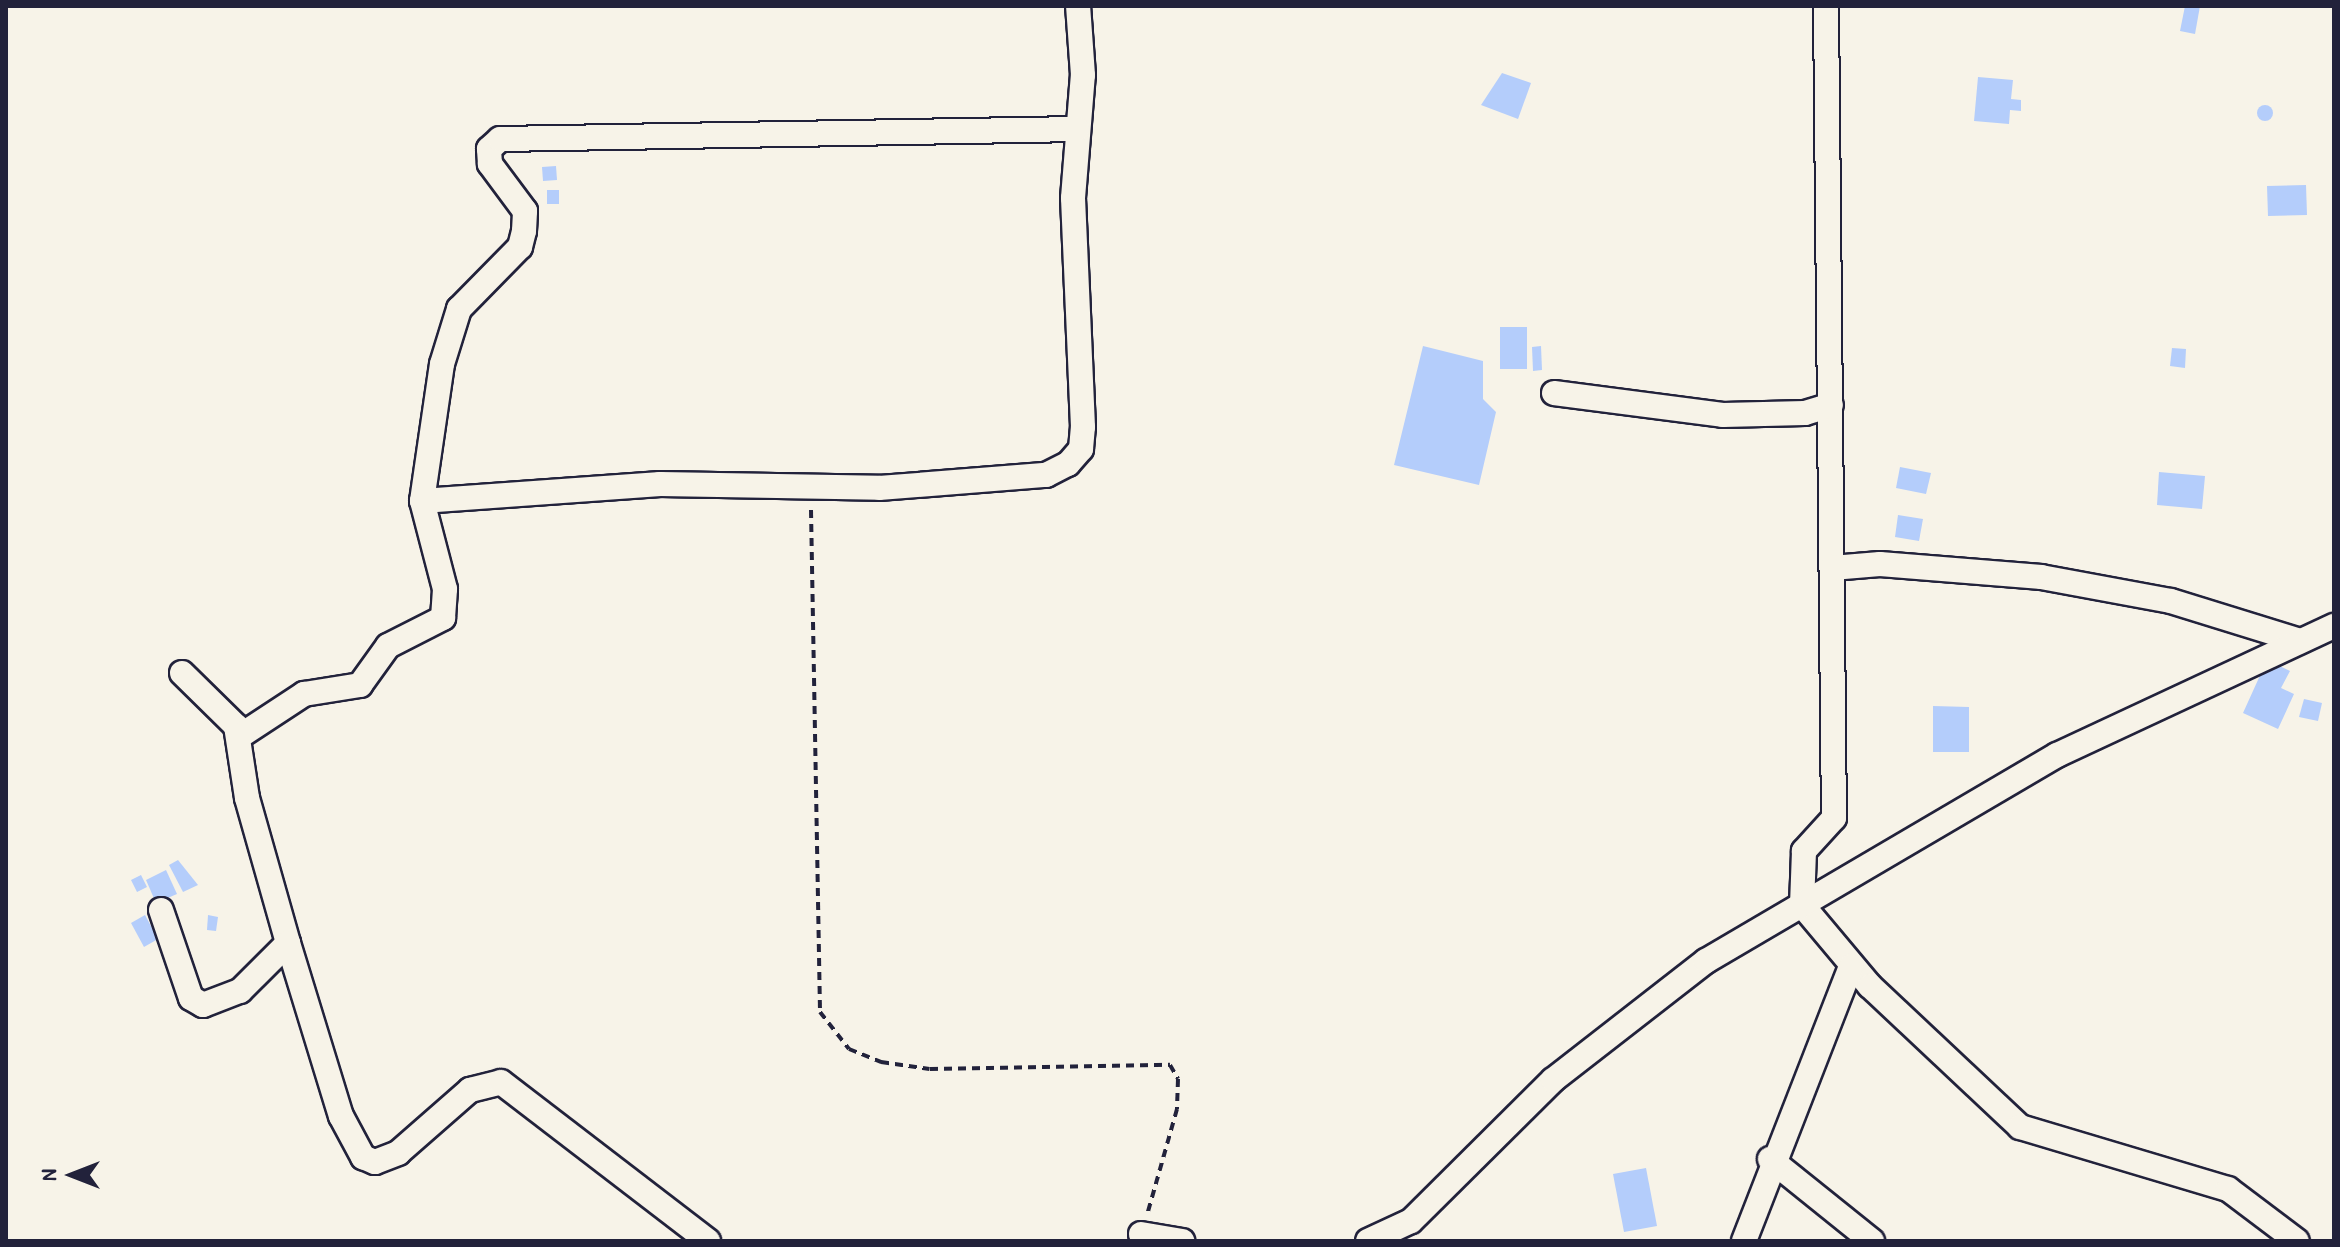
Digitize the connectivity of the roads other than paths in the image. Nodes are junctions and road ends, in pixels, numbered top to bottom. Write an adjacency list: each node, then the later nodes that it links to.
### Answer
1 (1078, 6): 3 (street)
2 (1826, 6): 5 (street)
3 (1077, 129): 6 (street); 6 (street)
4 (1554, 393): 5 (street)
5 (1831, 405): 7 (street)
6 (422, 501): 11 (street)
7 (1832, 568): 9 (street); 12 (street)
8 (2334, 626): 9 (street)
9 (2300, 641): 12 (street)
10 (182, 673): 11 (street)
11 (240, 736): 14 (street)
12 (1802, 905): 15 (street); 20 (street)
13 (161, 910): 14 (street)
14 (288, 943): 18 (street)
15 (1851, 966): 16 (street); 23 (street)
16 (1770, 1159): 21 (street); 22 (street)
17 (1141, 1234): 19 (street)
18 (708, 1241)
19 (1182, 1241)
20 (1368, 1241)
21 (1744, 1241)
22 (1872, 1241)
23 (2297, 1241)

